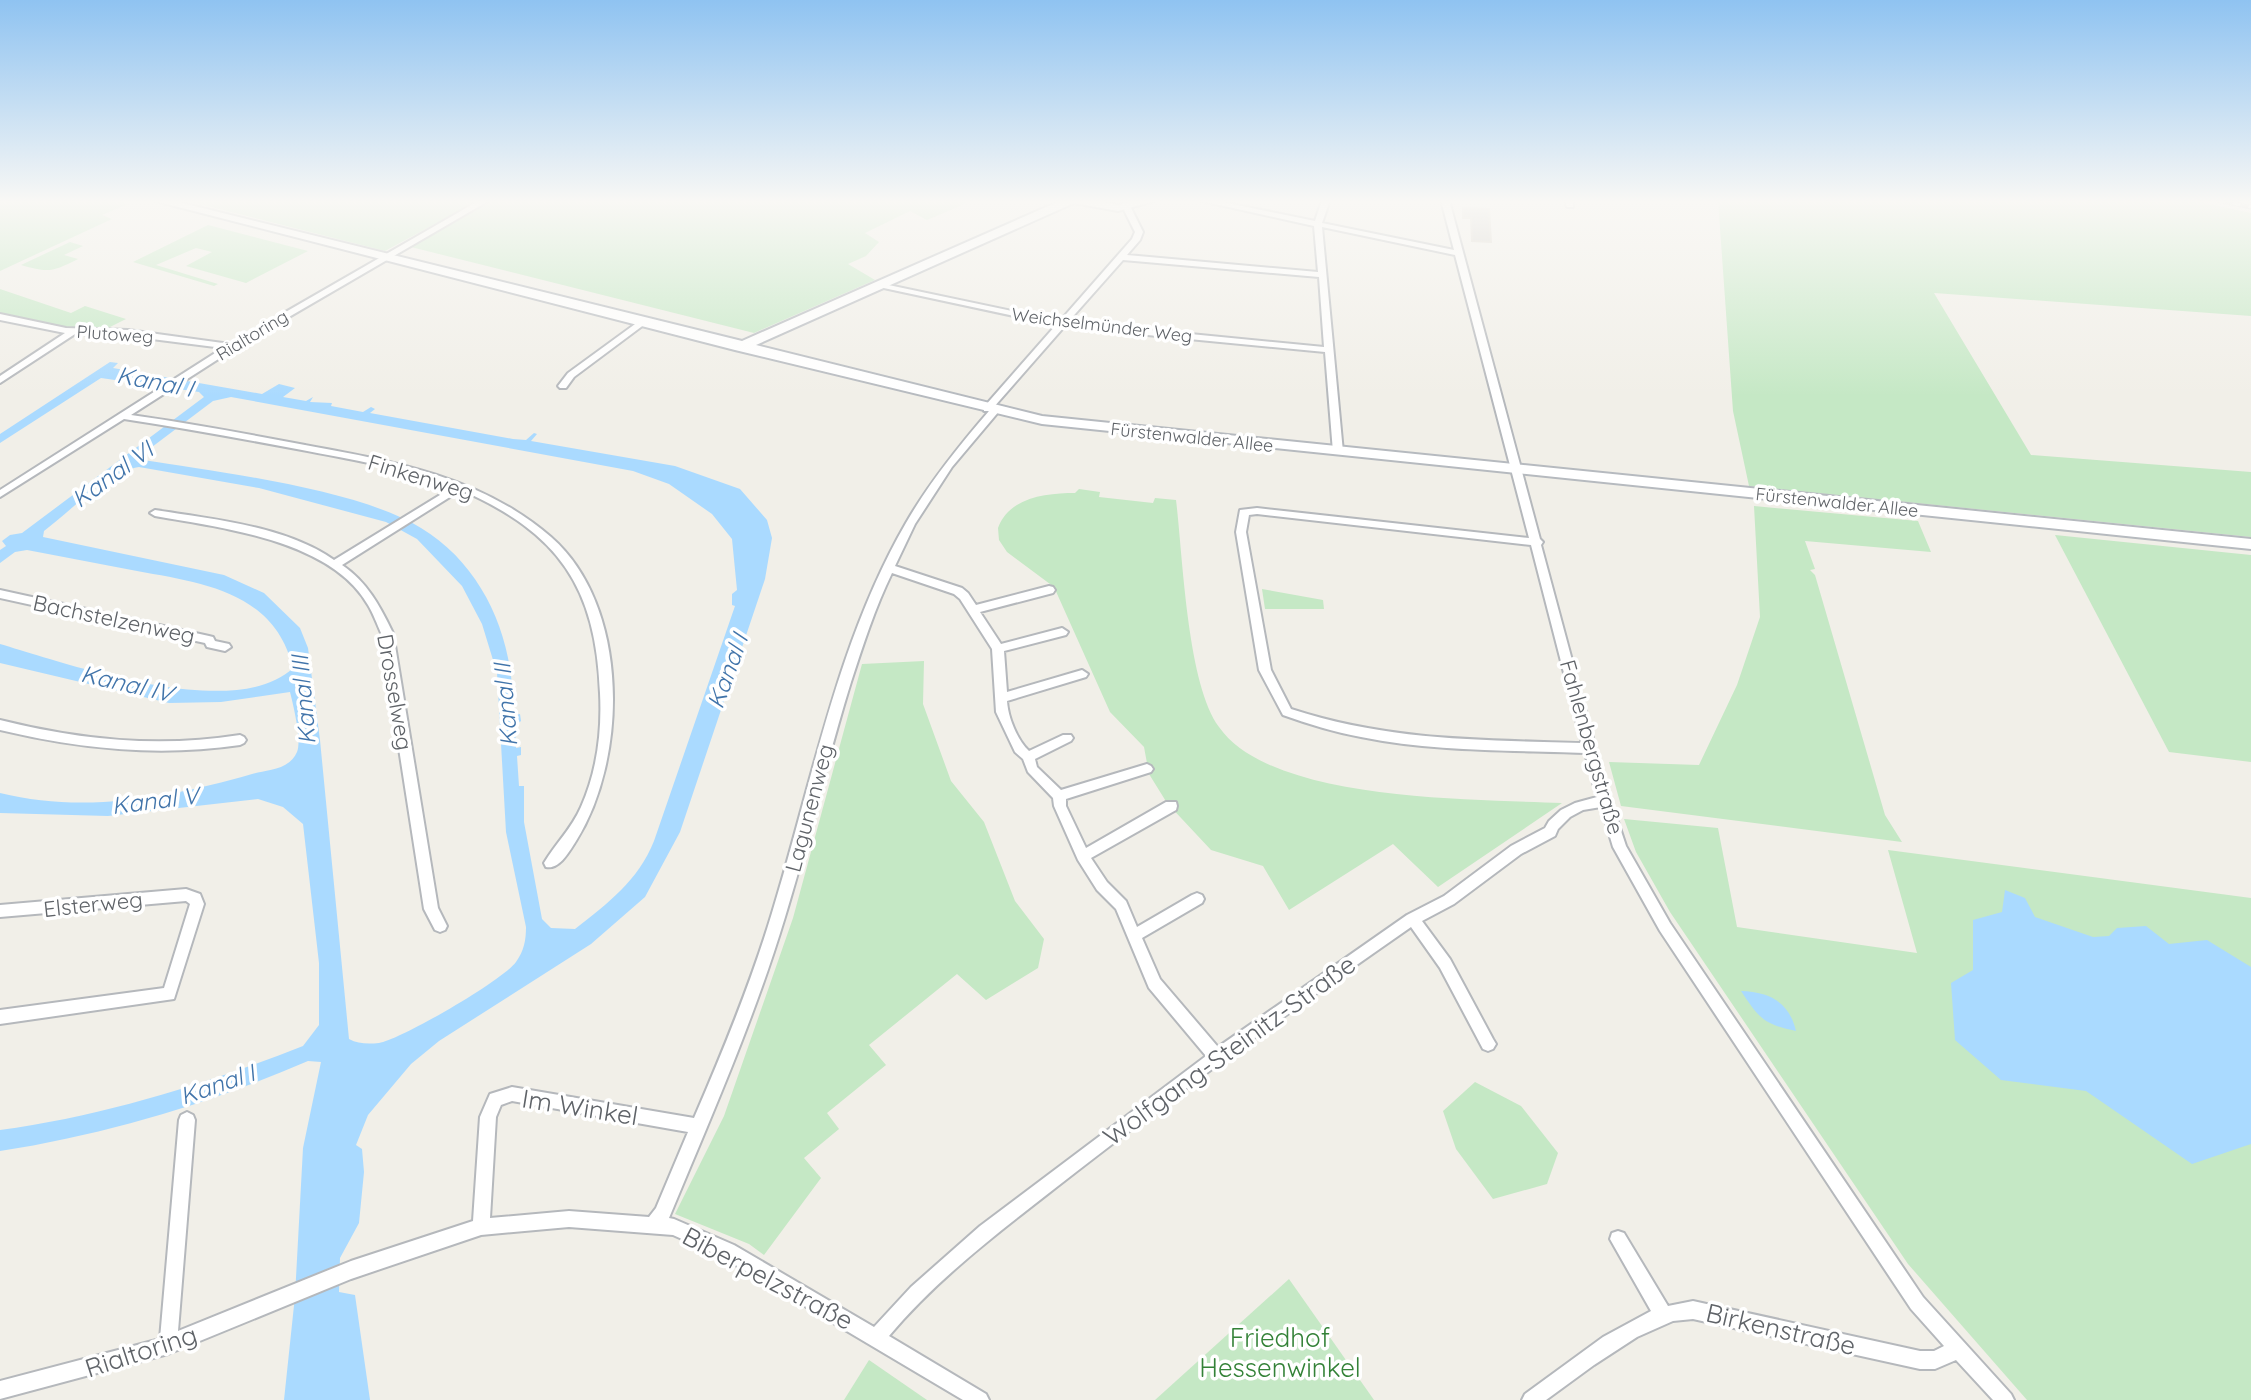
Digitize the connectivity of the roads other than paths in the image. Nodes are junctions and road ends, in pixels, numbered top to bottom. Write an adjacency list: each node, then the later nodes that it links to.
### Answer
1 (370, 265): 14 (street, Rialtoring)
2 (417, 265): 11 (main road, Fürstenwalder Allee)
3 (924, 265): 9 (main road)
4 (1114, 265): 12 (street, Lagunenweg)
5 (1213, 265): 8 (street)
6 (1320, 265): 8 (street)
7 (1462, 265): 22 (street, Fahlenbergstraße)
8 (1320, 275): 16 (street)
9 (879, 285): 12 (street, Weichselmünder Weg); 15 (main road)
10 (0, 317): 13 (street, Plutoweg)
11 (642, 322): 15 (main road, Fürstenwalder Allee); 18 (street)
12 (1062, 324): 16 (street, Weichselmünder Weg); 19 (street, Lagunenweg)
13 (74, 331): 14 (street, Plutoweg); 17 (street)
14 (231, 347): 20 (street, Rialtoring)
15 (740, 347): 19 (main road, Fürstenwalder Allee)
16 (1328, 350): 21 (street)
17 (0, 380)
18 (563, 386)
19 (991, 409): 21 (main road, Fürstenwalder Allee); 29 (street, Lagunenweg)
20 (122, 416): 23 (street, Finkenweg); 24 (street, Rialtoring)
21 (1338, 452): 22 (main road, Fürstenwalder Allee)
22 (1519, 470): 26 (street, Fahlenbergstraße); 27 (main road, Fürstenwalder Allee)
23 (461, 486): 28 (street); 48 (street, Finkenweg)
24 (0, 494)
25 (155, 513): 28 (street, Drosselweg)
26 (1538, 542): 41 (street, Fahlenbergstraße); 41 (street)
27 (2251, 544)
28 (337, 563): 52 (street, Drosselweg)
29 (888, 568): 32 (street); 58 (street, Lagunenweg)
30 (1049, 590): 32 (street)
31 (0, 594): 34 (street, Bachstelzenweg)
32 (972, 610): 35 (street)
33 (1062, 632): 35 (street)
34 (225, 647)
35 (998, 649): 37 (street)
36 (1082, 674): 37 (street)
37 (1001, 698): 42 (street)
38 (0, 725): 40 (street)
39 (1067, 738): 42 (street)
40 (240, 740)
41 (1590, 748): 45 (street, Fahlenbergstraße)
42 (1028, 757): 44 (street)
43 (1147, 769): 44 (street)
44 (1059, 796): 47 (street)
45 (1605, 802): 51 (street, Wolfgang-Steinitz-Straße); 66 (street, Fahlenbergstraße)
46 (1171, 806): 47 (street)
47 (1083, 856): 53 (street)
48 (551, 863)
49 (1197, 899): 53 (street)
50 (0, 911): 54 (street, Elsterweg)
51 (1412, 919): 55 (street); 56 (street, Wolfgang-Steinitz-Straße)
52 (440, 926)
53 (1135, 935): 56 (street)
54 (0, 1017)
55 (1488, 1044)
56 (1215, 1055): 64 (street, Wolfgang-Steinitz-Straße)
57 (187, 1120): 65 (street)
58 (697, 1126): 59 (street, Lagunenweg); 60 (street, Im Winkel)
59 (654, 1224): 60 (street, Biberpelzstraße); 64 (street, Biberpelzstraße)
60 (481, 1227): 62 (street, Biberpelzstraße)
61 (1618, 1239): 63 (street)
62 (351, 1270): 65 (street, Rialtoring)
63 (1662, 1313): 66 (street, Birkenstraße); 69 (street)
64 (876, 1338): 68 (street, Biberpelzstraße)
65 (168, 1345): 67 (street, Rialtoring)
66 (1957, 1350): 70 (street, Fahlenbergstraße)
67 (0, 1390)
68 (980, 1400)
69 (1531, 1400)
70 (2005, 1400)

